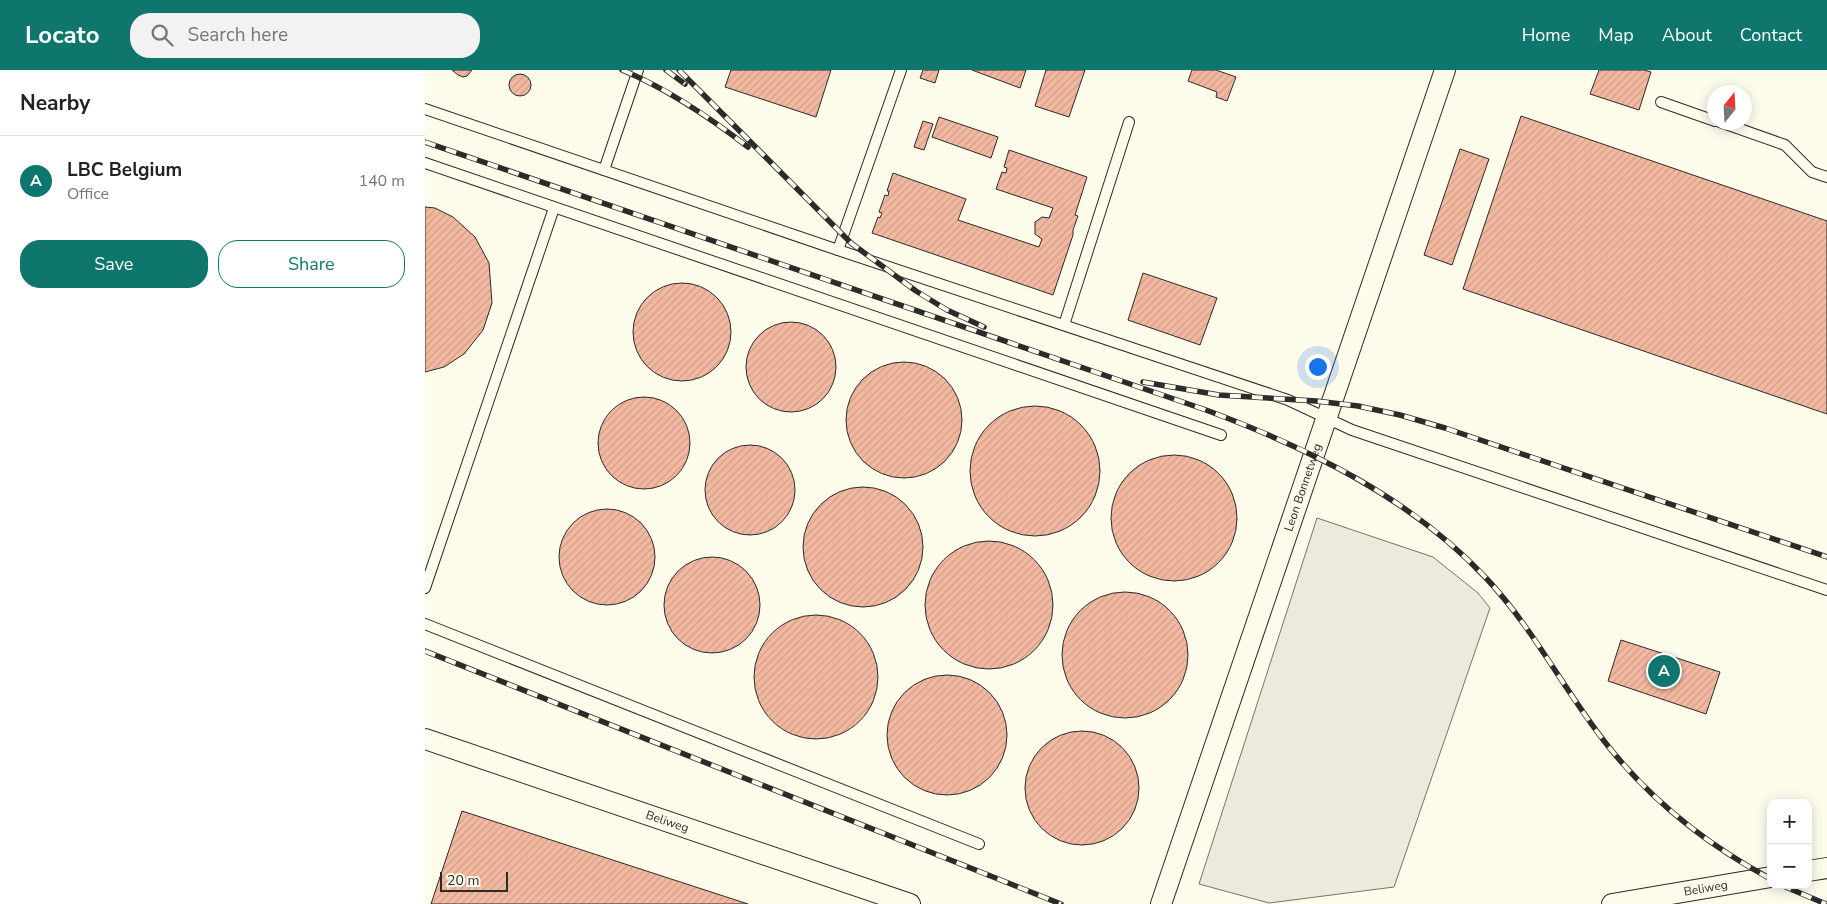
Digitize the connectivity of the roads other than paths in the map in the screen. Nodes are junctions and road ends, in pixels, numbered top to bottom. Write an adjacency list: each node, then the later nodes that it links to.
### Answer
1 (638, 70): 10 (lane)
2 (901, 70): 13 (lane)
3 (1445, 70): 15 (street, Leon Bonnetweg)
4 (1661, 102): 6 (lane)
5 (425, 109): 10 (lane)
6 (1707, 118)
7 (1129, 122): 14 (lane)
8 (1742, 130): 11 (lane)
9 (425, 163): 12 (lane)
10 (604, 170): 13 (lane)
11 (1827, 177)
12 (554, 208): 16 (lane); 17 (lane)
13 (838, 250): 14 (lane)
14 (1064, 325): 15 (lane)
15 (1328, 418): 18 (lane); 26 (street, Leon Bonnetweg)
16 (1221, 435)
17 (425, 588)
18 (1827, 590)
19 (425, 624): 21 (lane)
20 (425, 739): 25 (street, Beliweg)
21 (979, 844)
22 (1827, 868): 23 (street)
23 (1812, 870)
24 (1767, 878): 27 (street, Beliweg)
25 (911, 904)
26 (1161, 904)
27 (1612, 904)

